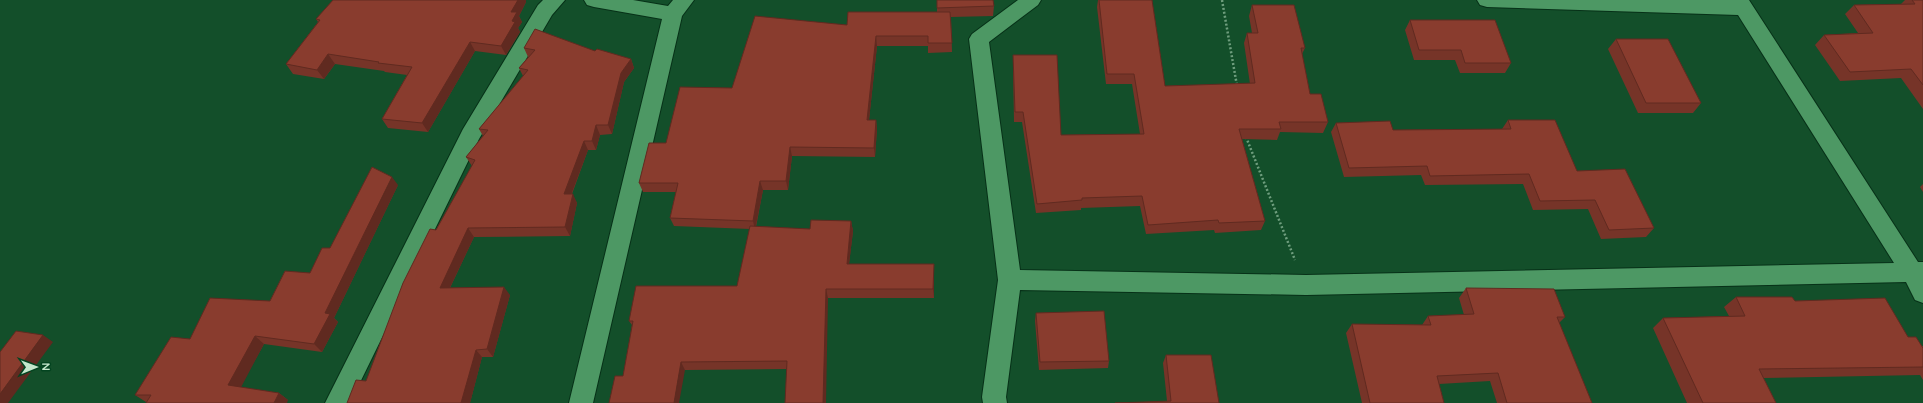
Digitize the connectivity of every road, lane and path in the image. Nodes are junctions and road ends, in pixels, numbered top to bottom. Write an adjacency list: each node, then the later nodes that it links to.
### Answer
1 (555, 0): 14 (street)
2 (594, 0): 7 (street)
3 (1031, 0): 11 (street)
4 (1222, 0): 8 (path)
5 (1487, 0): 6 (street)
6 (1741, 4): 10 (street)
7 (678, 7): 15 (street)
8 (1237, 86)
9 (1245, 134): 12 (path)
10 (1917, 272): 12 (street); 13 (street)
11 (1010, 280): 12 (street); 16 (street)
12 (1306, 285)
13 (1923, 293)
14 (337, 403)
15 (581, 403)
16 (995, 403)

